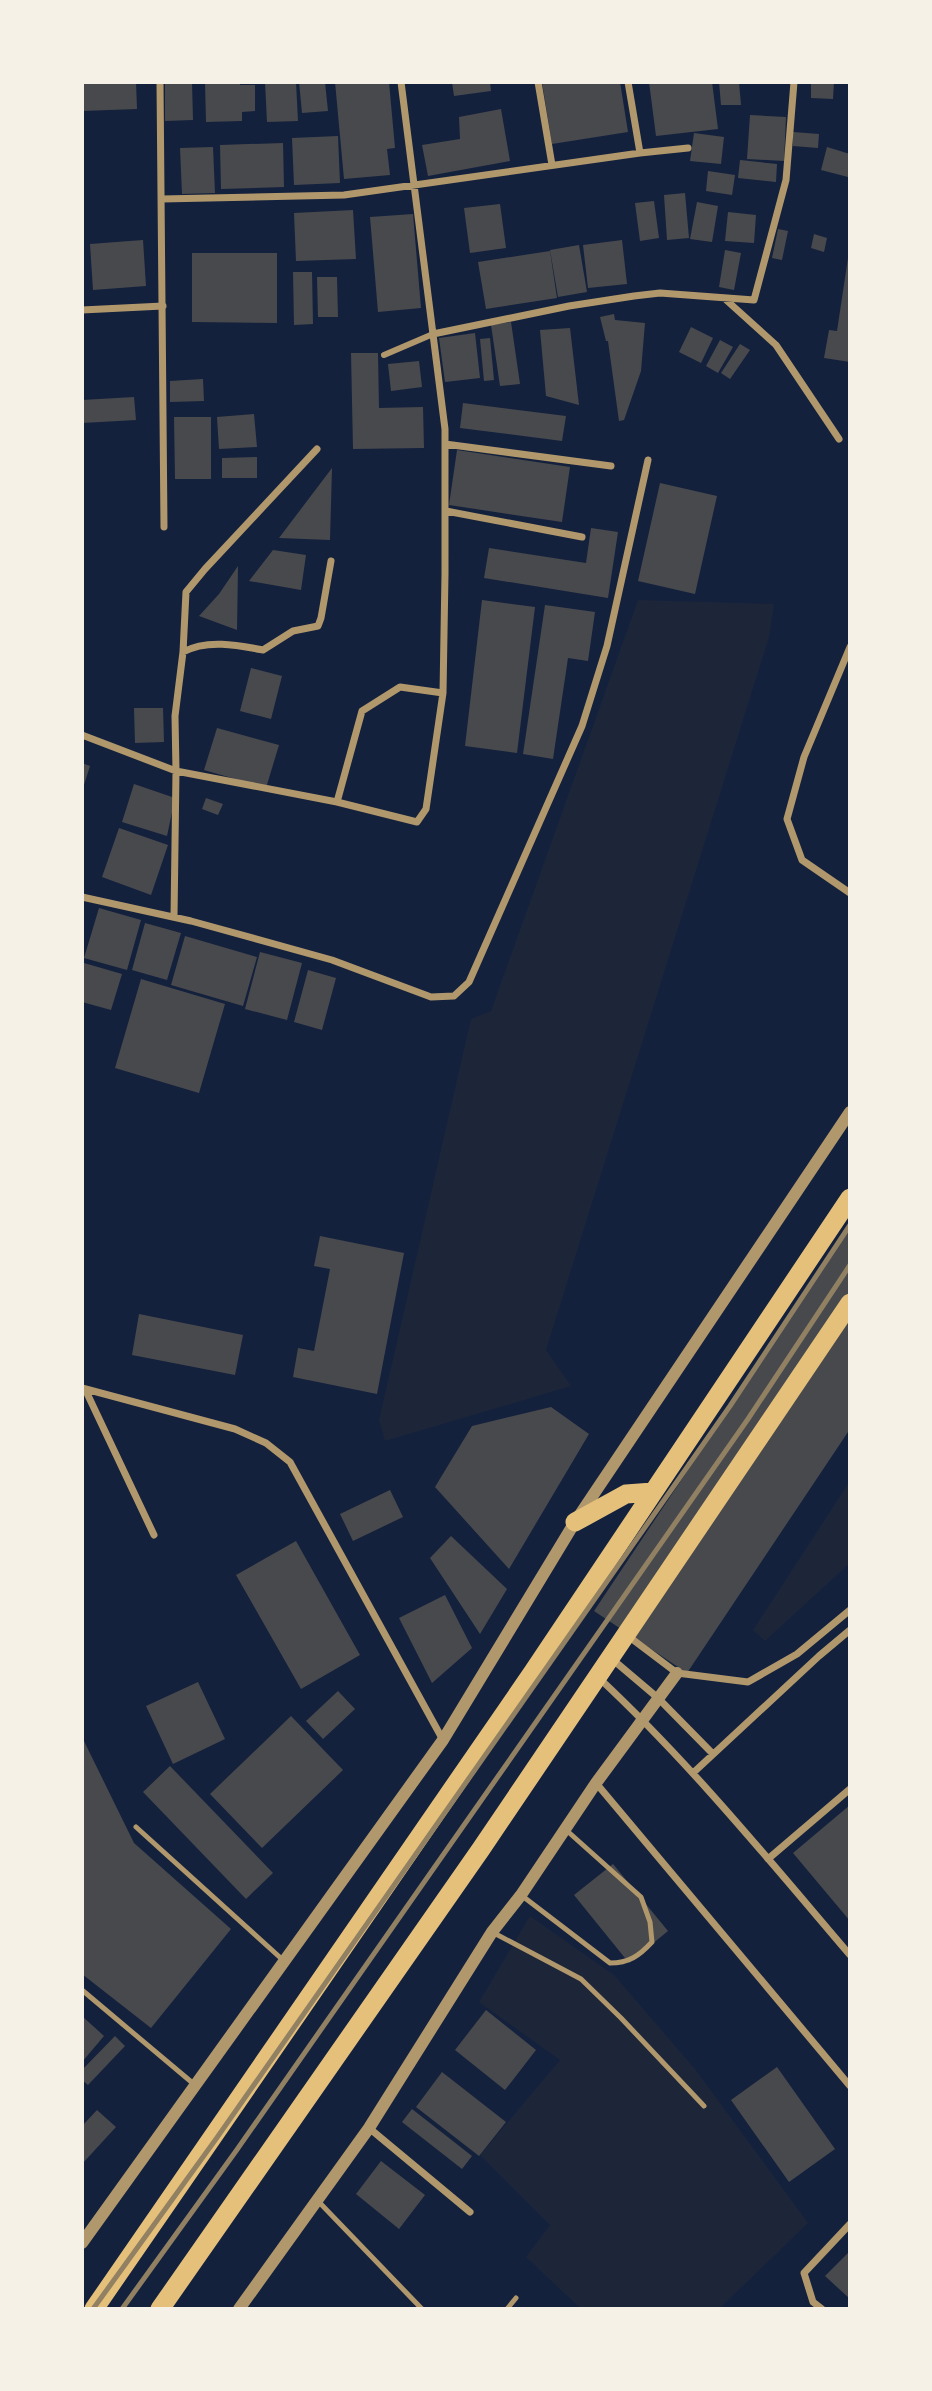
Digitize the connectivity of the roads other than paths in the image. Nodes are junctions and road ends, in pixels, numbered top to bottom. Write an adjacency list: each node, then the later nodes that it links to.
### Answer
1 (160, 82): 10 (street)
2 (401, 82): 9 (street)
3 (538, 82): 8 (street)
4 (628, 82): 7 (street)
5 (794, 82): 11 (street)
6 (688, 148): 7 (street)
7 (640, 153): 8 (street)
8 (552, 165): 9 (street)
9 (414, 185): 10 (street); 14 (street)
10 (162, 199): 12 (street)
11 (724, 298): 14 (street); 16 (street)
12 (163, 306): 13 (street); 22 (street)
13 (82, 310)
14 (433, 334): 15 (street); 17 (street)
15 (384, 355)
16 (839, 439)
17 (445, 444): 20 (street); 21 (street)
18 (317, 449): 26 (street)
19 (648, 460): 33 (street)
20 (611, 466)
21 (446, 511): 23 (street); 27 (street)
22 (164, 527)
23 (582, 537)
24 (331, 561): 26 (street)
25 (850, 647): 31 (street)
26 (183, 652): 29 (street)
27 (443, 693): 30 (street); 30 (street)
28 (82, 735): 29 (street)
29 (176, 771): 30 (street); 33 (street)
30 (337, 803)
31 (850, 893)
32 (82, 897): 33 (street)
33 (173, 917)
34 (850, 1112): 39 (street)
35 (850, 1198): 38 (highway)
36 (850, 1303): 43 (highway)
37 (84, 1388): 40 (street); 49 (street)
38 (653, 1492): 39 (highway); 71 (highway)
39 (575, 1522): 49 (street)
40 (153, 1535)
41 (850, 1610): 45 (street)
42 (850, 1630): 50 (street)
43 (627, 1636): 44 (highway); 45 (street)
44 (611, 1658): 46 (highway); 47 (street)
45 (677, 1674): 47 (street)
46 (598, 1677): 48 (street); 72 (highway)
47 (657, 1698): 48 (street); 50 (street)
48 (643, 1719): 51 (street); 52 (street)
49 (443, 1740): 60 (street)
50 (713, 1754): 51 (street)
51 (693, 1773): 56 (street)
52 (596, 1783): 55 (street); 63 (street)
53 (850, 1789): 56 (street)
54 (136, 1827): 60 (lane)
55 (565, 1829): 57 (street); 57 (lane)
56 (768, 1859): 59 (street)
57 (521, 1895): 58 (street)
58 (492, 1932): 64 (lane); 65 (street)
59 (850, 1955)
60 (284, 1961): 62 (street)
61 (82, 1990): 62 (lane)
62 (195, 2085): 69 (street)
63 (850, 2086)
64 (704, 2106)
65 (369, 2128): 66 (street); 67 (street)
66 (317, 2200): 73 (street); 74 (lane)
67 (470, 2212)
68 (850, 2224): 76 (street)
69 (82, 2243)
70 (516, 2298): 75 (lane)
71 (94, 2309)
72 (160, 2309)
73 (239, 2309)
74 (422, 2309)
75 (506, 2309)
76 (822, 2309)

